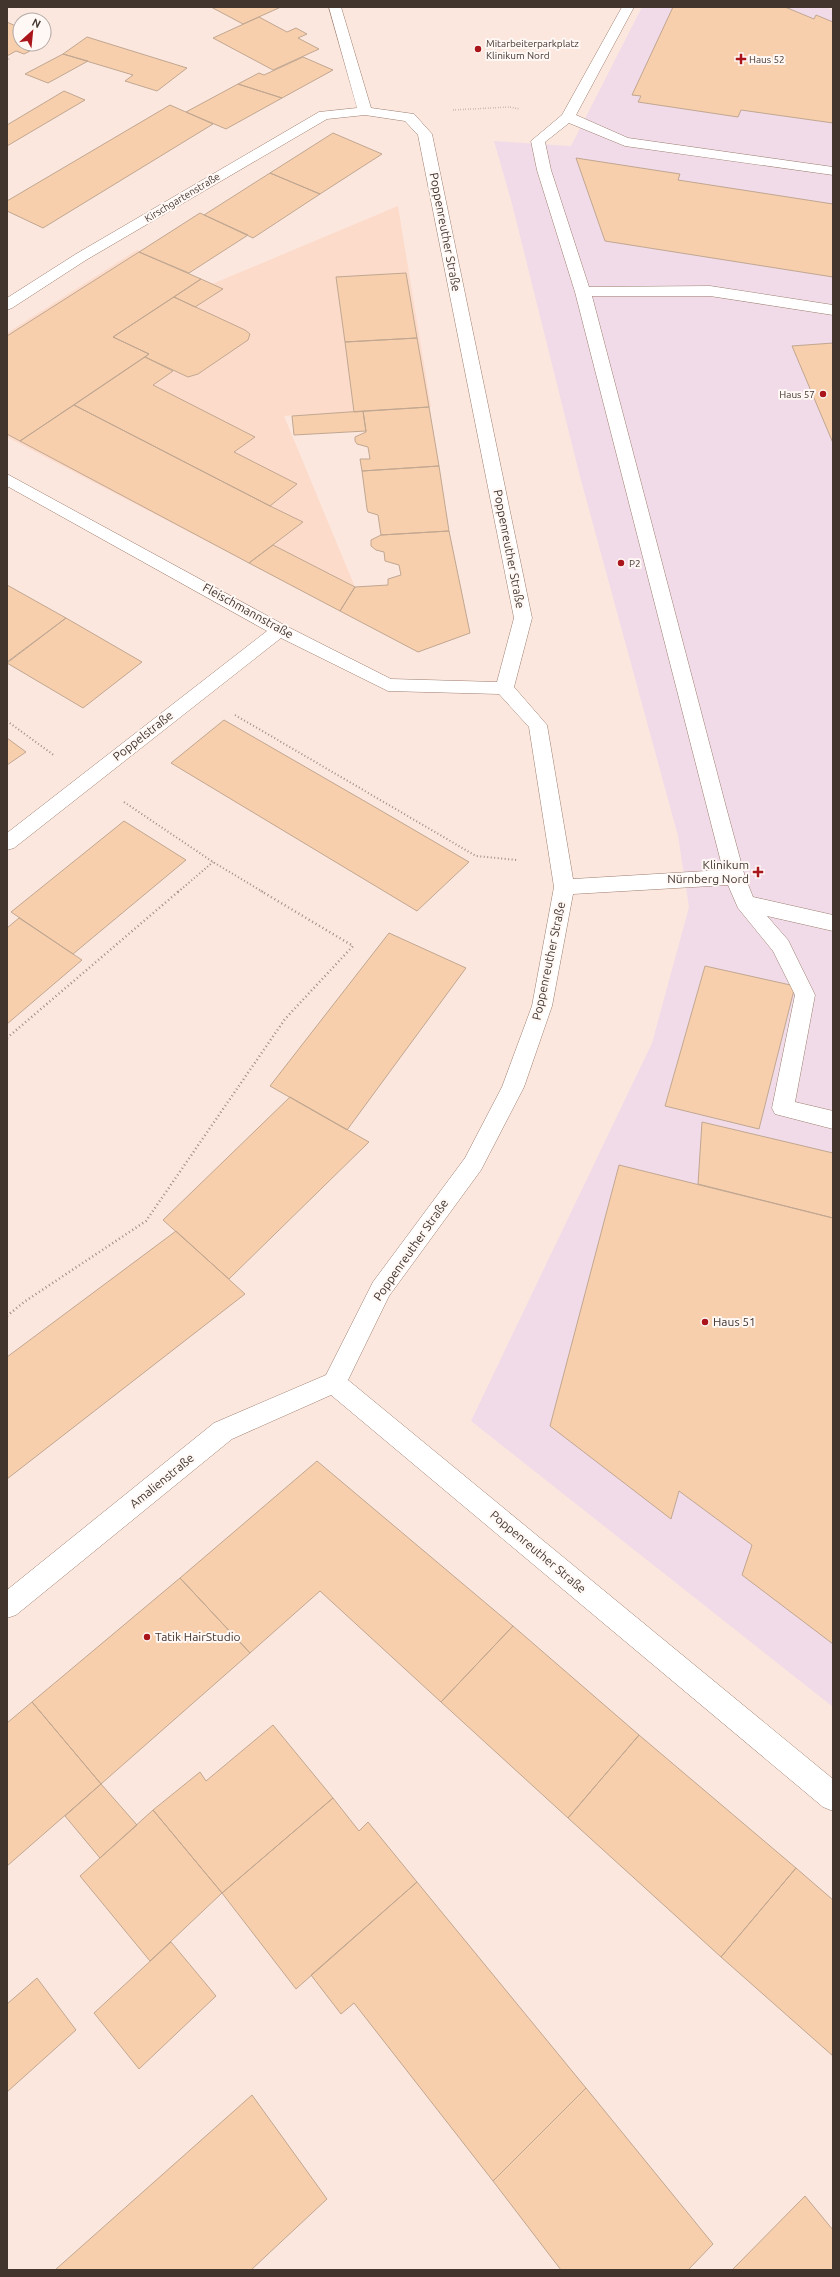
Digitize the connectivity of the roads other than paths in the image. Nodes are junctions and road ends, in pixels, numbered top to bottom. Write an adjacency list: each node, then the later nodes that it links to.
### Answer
1 (336, 7): 3 (street)
2 (628, 7): 4 (street)
3 (365, 111): 7 (street, Kirschgartenstraße); 11 (street, Poppenreuther Straße)
4 (568, 117): 5 (street); 6 (street)
5 (833, 171)
6 (583, 292): 8 (street); 13 (street)
7 (7, 305)
8 (833, 310)
9 (7, 478): 10 (street, Fleischmannstraße)
10 (280, 630): 11 (street, Fleischmannstraße); 12 (street, Poppelstraße)
11 (504, 688): 14 (street, Poppenreuther Straße)
12 (7, 843)
13 (735, 877): 14 (street); 15 (street)
14 (564, 887): 18 (street, Poppenreuther Straße)
15 (745, 903): 16 (street); 17 (street)
16 (833, 923)
17 (833, 1120)
18 (334, 1384): 19 (street, Amalienstraße); 20 (street, Poppenreuther Straße)
19 (7, 1606)
20 (833, 1797)

